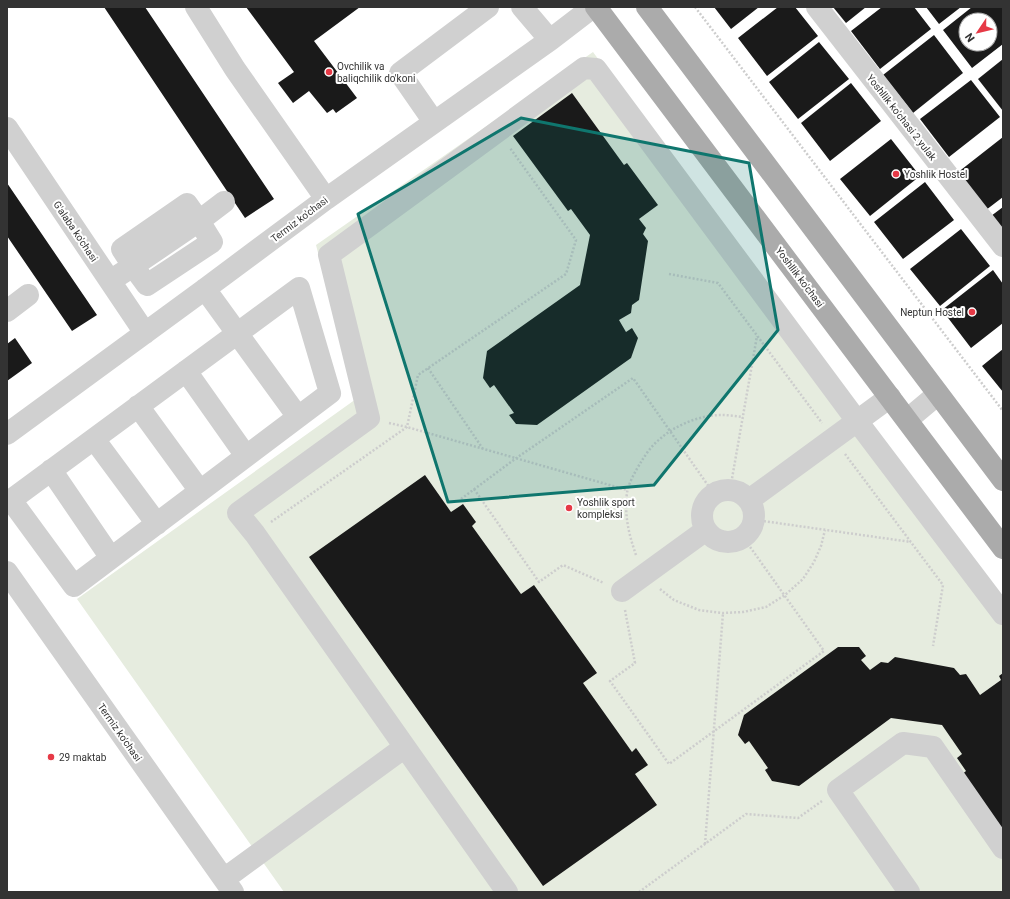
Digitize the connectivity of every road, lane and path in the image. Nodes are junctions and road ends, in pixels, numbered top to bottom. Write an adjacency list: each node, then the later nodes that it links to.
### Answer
1 (196, 7): 13 (street)
2 (488, 7): 10 (street)
3 (522, 7): 9 (street)
4 (593, 7): 9 (street, Termiz ko'chasi)
5 (596, 7): 28 (main road, Yoshllik ko'chasi)
6 (647, 7): 27 (main road)
7 (694, 7): 30 (path)
8 (817, 7): 16 (street, Yoshllik ko'chasi 2 yulak)
9 (550, 40): 10 (street, Termiz ko'chasi)
10 (434, 122): 13 (street, Termiz ko'chasi)
11 (7, 128): 18 (street, G'alaba ko'chasi)
12 (498, 131): 25 (path); 32 (street); 34 (street)
13 (326, 199): 19 (street, Termiz ko'chasi)
14 (224, 202): 15 (street)
15 (199, 221): 17 (street); 17 (street)
16 (1003, 246)
17 (133, 266): 18 (street)
18 (110, 281): 22 (street, G'alaba ko'chasi)
19 (205, 289): 22 (street, Termiz ko'chasi); 23 (street)
20 (28, 295): 21 (street)
21 (7, 311)
22 (145, 333): 36 (street, Termiz ko'chasi)
23 (237, 334): 26 (street); 31 (street); 31 (street)
24 (757, 336): 47 (path)
25 (428, 368): 35 (path); 38 (path)
26 (186, 371): 29 (street); 39 (street)
27 (938, 394): 33 (street); 42 (main road)
28 (890, 397): 33 (main road, Yoshllik ko'chasi); 34 (street)
29 (138, 406): 37 (street); 45 (street)
30 (1003, 411)
31 (298, 417): 39 (street)
32 (369, 418): 35 (path); 50 (street)
33 (907, 420): 52 (main road, Yoshllik ko'chasi)
34 (857, 421): 47 (street); 57 (street)
35 (407, 427): 38 (path); 50 (path)
36 (7, 434)
37 (94, 439): 41 (street); 48 (street)
38 (484, 450): 40 (path)
39 (246, 456): 45 (street)
40 (515, 459): 43 (path); 44 (path); 47 (path)
41 (51, 470): 53 (street); 53 (street)
42 (1003, 480)
43 (474, 489): 46 (path); 55 (path)
44 (627, 490)
45 (200, 491): 48 (street)
46 (461, 499)
47 (738, 508): 49 (street); 49 (street); 51 (path); 58 (path)
48 (157, 524): 53 (street)
49 (706, 530): 55 (street)
50 (255, 534): 59 (street)
51 (911, 542)
52 (1003, 548)
53 (111, 558)
54 (7, 572): 63 (street, Termiz ko'chasi)
55 (622, 591): 58 (path)
56 (723, 613): 58 (path)
57 (1003, 614)
58 (713, 732): 61 (path)
59 (405, 748): 63 (street); 64 (street)
60 (838, 790): 61 (path); 62 (street); 66 (street)
61 (705, 844): 65 (path)
62 (1003, 848)
63 (229, 886)
64 (506, 892)
65 (639, 892)
66 (909, 892)

